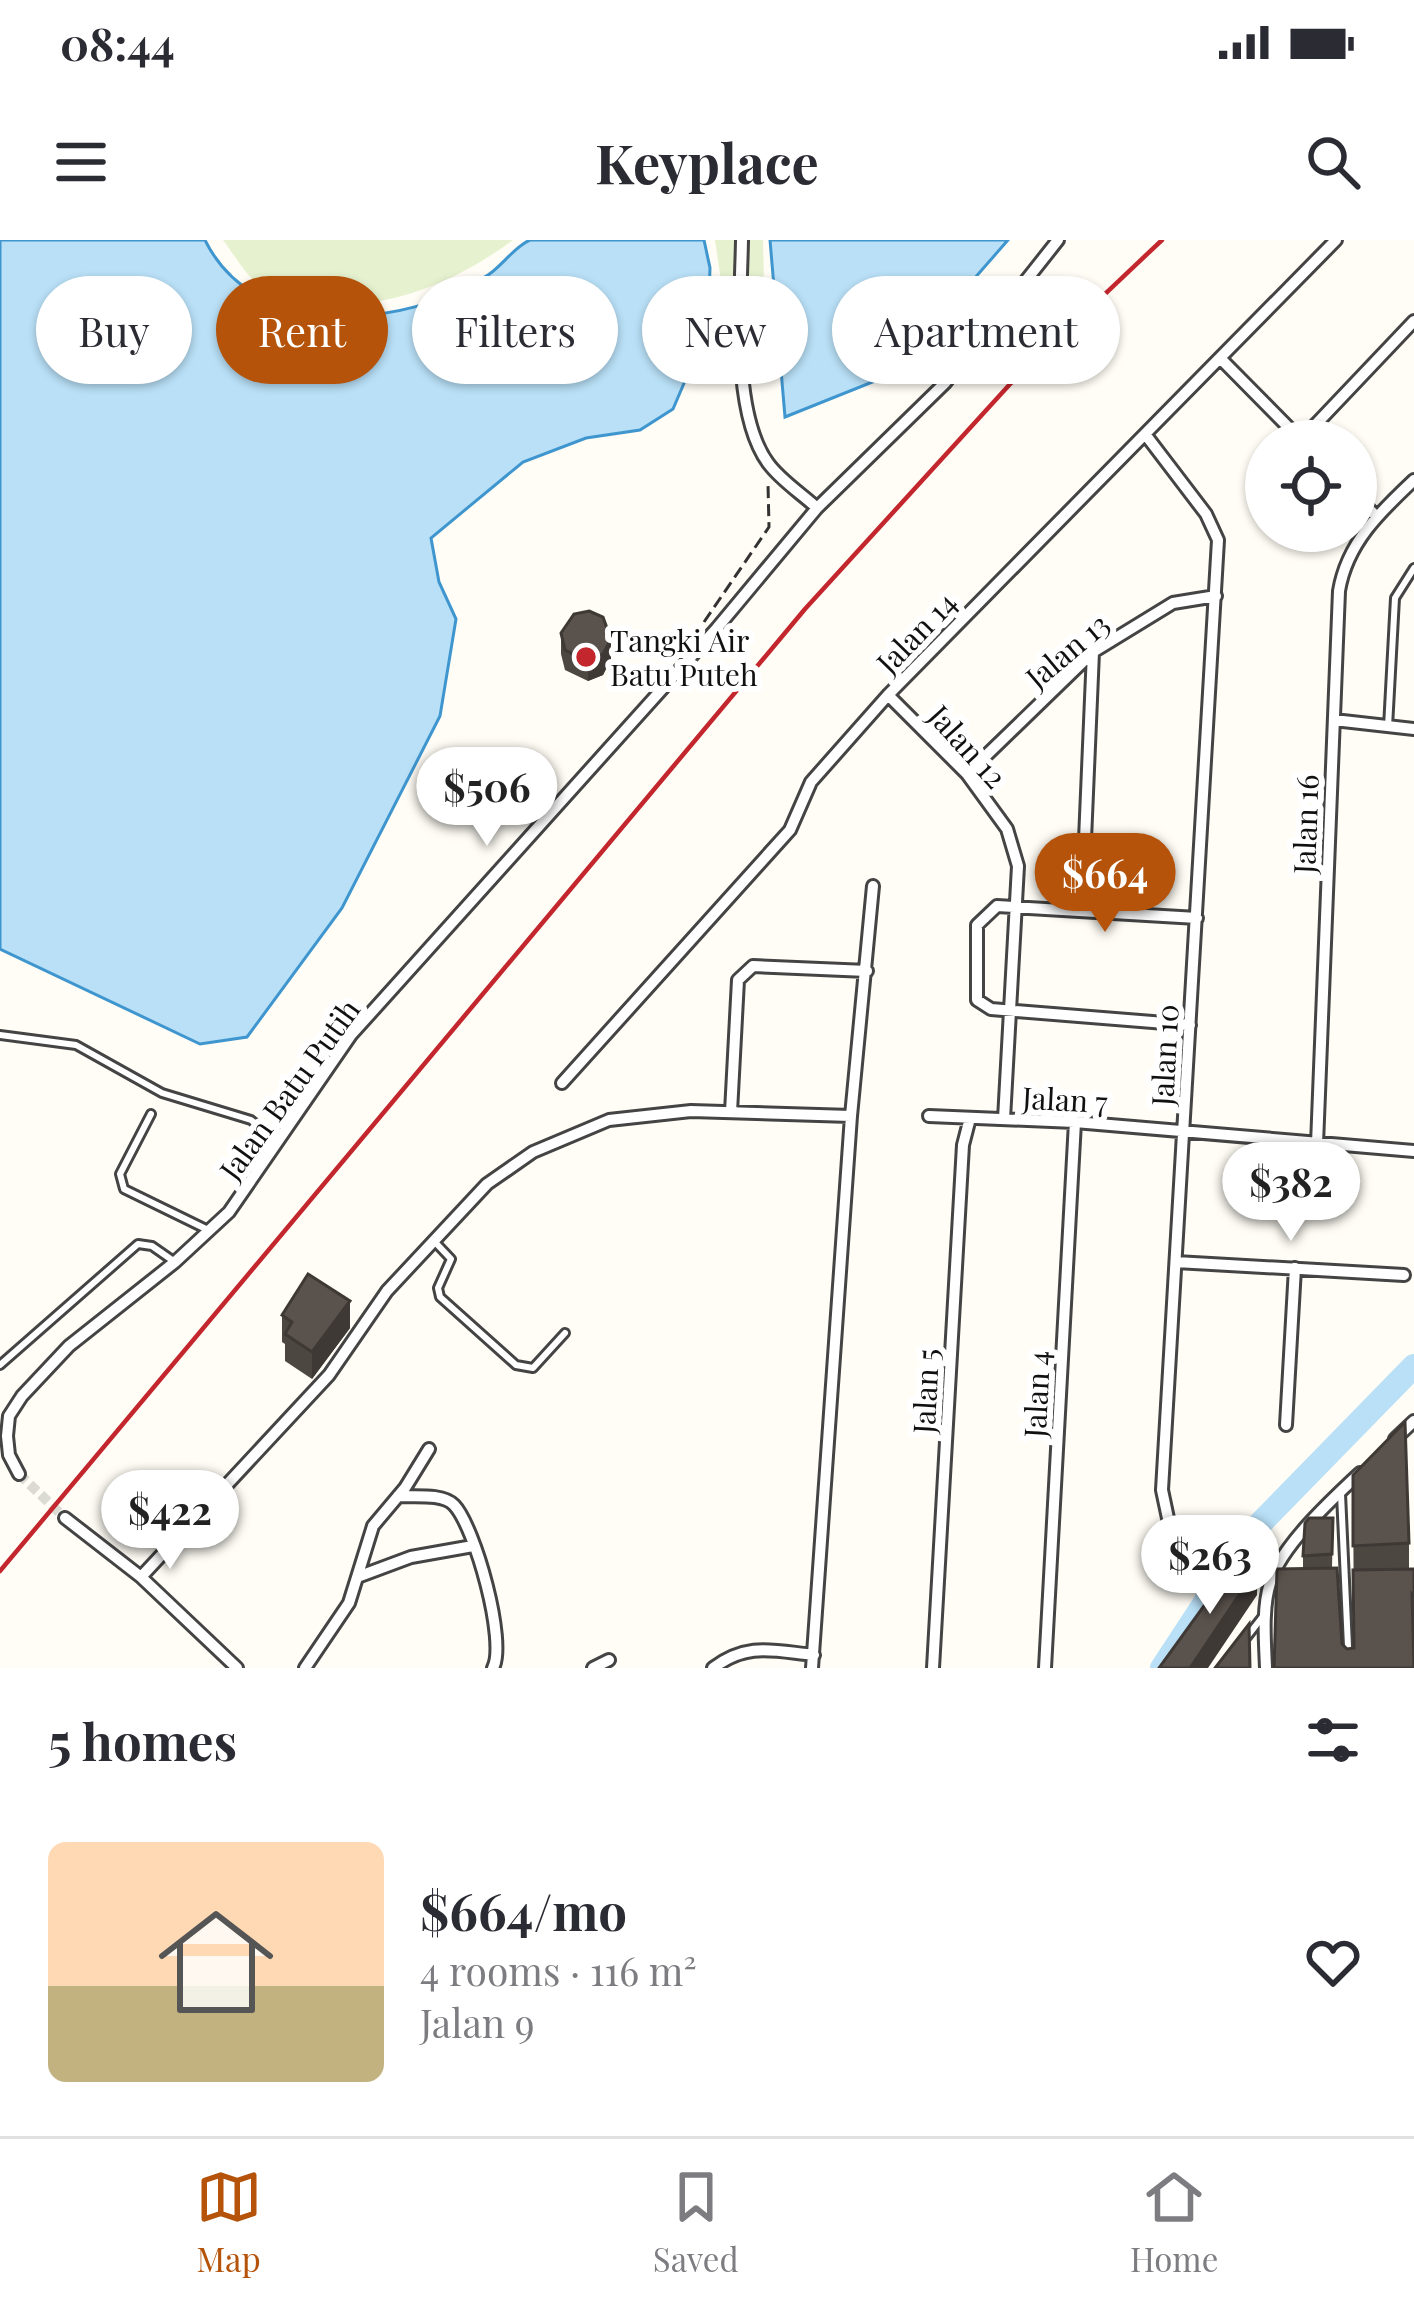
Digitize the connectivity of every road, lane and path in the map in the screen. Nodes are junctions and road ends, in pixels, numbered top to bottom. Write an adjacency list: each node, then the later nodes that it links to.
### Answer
1 (742, 240): 11 (street)
2 (1058, 240): 11 (street, Jalan Batu Putih)
3 (1336, 240): 5 (street, Jalan 14)
4 (1414, 321): 7 (street)
5 (1220, 358): 6 (street); 8 (street, Jalan 14)
6 (1281, 420)
7 (1320, 420)
8 (1145, 434): 15 (street, Jalan 10); 18 (street, Jalan 14)
9 (1414, 479): 12 (street, Jalan 16)
10 (768, 483): 16 (path)
11 (817, 508): 40 (street, Jalan Batu Putih)
12 (1377, 515)
13 (1354, 552): 19 (street, Jalan 16)
14 (1414, 568): 20 (lane)
15 (1216, 596): 17 (street, Jalan 13); 26 (street, Jalan 10)
16 (703, 624)
17 (1093, 652): 22 (street, Jalan 13); 25 (street)
18 (888, 695): 22 (street, Jalan 12); 31 (street, Jalan 14)
19 (1334, 720): 20 (street); 41 (street, Jalan 16)
20 (1388, 727): 21 (street)
21 (1414, 729)
22 (967, 774): 24 (street, Jalan 12)
23 (873, 886): 27 (street)
24 (1016, 905): 25 (street); 28 (street, Jalan 12); 28 (street)
25 (1082, 910): 26 (street)
26 (1197, 918): 29 (street, Jalan 10)
27 (866, 971): 32 (street); 34 (street)
28 (1010, 1013): 29 (street); 37 (street, Jalan 12)
29 (1190, 1025): 39 (street, Jalan 10)
30 (0, 1035): 40 (lane)
31 (562, 1083)
32 (731, 1112): 34 (street); 44 (street)
33 (151, 1114): 43 (lane)
34 (851, 1116): 71 (street)
35 (929, 1116): 36 (street, Jalan 7)
36 (970, 1118): 37 (street, Jalan 7); 77 (street, Jalan 5)
37 (1004, 1119): 38 (street, Jalan 7)
38 (1075, 1122): 39 (street, Jalan 7); 78 (street, Jalan 4)
39 (1184, 1131): 41 (street, Jalan 7); 46 (street, Jalan 10)
40 (278, 1144): 43 (street, Jalan Batu Putih)
41 (1317, 1144): 42 (street, Jalan 7)
42 (1413, 1151)
43 (209, 1231): 45 (street, Jalan Batu Putih)
44 (434, 1241): 49 (lane); 62 (street)
45 (175, 1262): 50 (lane); 56 (street, Jalan Batu Putih)
46 (1176, 1262): 47 (street); 61 (street, Jalan 10)
47 (1295, 1268): 48 (street); 52 (street)
48 (1404, 1275)
49 (565, 1333)
50 (0, 1365)
51 (1414, 1421): 54 (street)
52 (1286, 1425)
53 (429, 1449): 58 (street)
54 (1385, 1449)
55 (1370, 1462): 57 (street)
56 (20, 1474)
57 (1341, 1490): 65 (lane); 66 (street)
58 (398, 1496): 60 (street); 63 (street)
59 (65, 1517): 62 (street)
60 (473, 1546): 63 (street); 74 (street)
61 (1176, 1556)
62 (141, 1576): 72 (street)
63 (360, 1576): 73 (street)
64 (1326, 1586): 65 (lane)
65 (1346, 1586): 80 (lane)
66 (1268, 1588): 67 (lane); 68 (street)
67 (1288, 1588)
68 (1266, 1612): 69 (lane); 79 (street)
69 (1238, 1649)
70 (609, 1660): 75 (street)
71 (813, 1662): 76 (street)
72 (237, 1668)
73 (305, 1668)
74 (494, 1668)
75 (593, 1668)
76 (713, 1668)
77 (933, 1668)
78 (1045, 1668)
79 (1266, 1668)
80 (1349, 1668)

